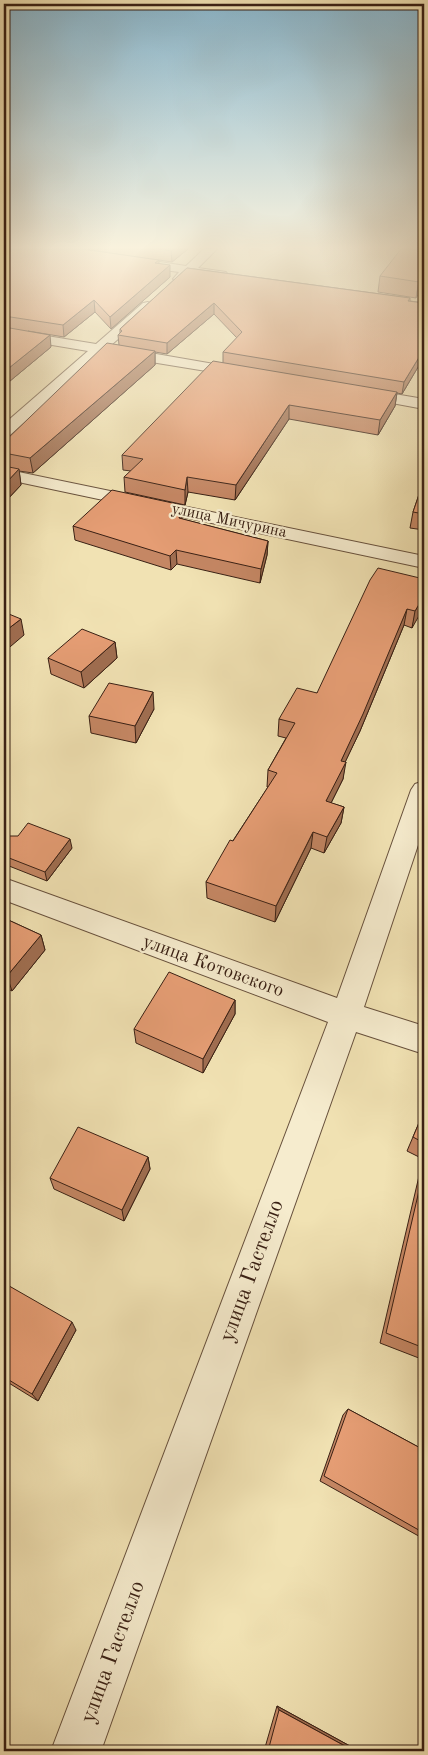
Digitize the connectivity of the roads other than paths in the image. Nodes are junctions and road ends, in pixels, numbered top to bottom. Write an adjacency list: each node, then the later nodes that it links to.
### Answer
1 (120, 331): 3 (street)
2 (4, 333): 3 (street)
3 (100, 349): 4 (street); 7 (street)
4 (257, 375)
5 (346, 390): 6 (street)
6 (424, 404)
7 (4, 432)
8 (4, 474): 9 (street, улица Мичурина)
9 (424, 562)
10 (424, 790): 12 (street, улица Гастелло)
11 (4, 889): 12 (street, улица Котовского)
12 (346, 1016): 13 (street, улица Котовского); 14 (street, улица Гастелло)
13 (424, 1040)
14 (76, 1751)

